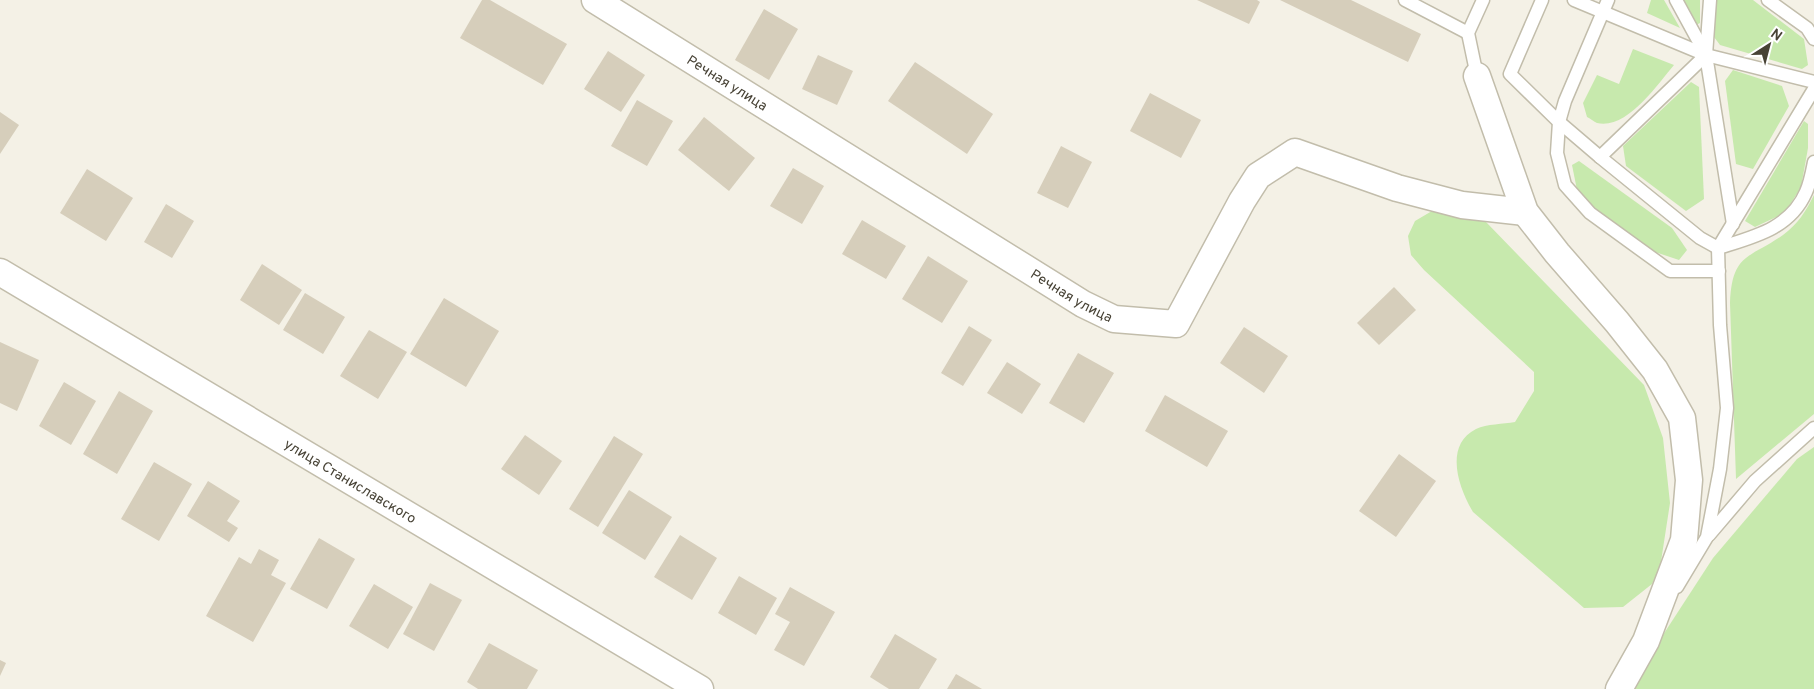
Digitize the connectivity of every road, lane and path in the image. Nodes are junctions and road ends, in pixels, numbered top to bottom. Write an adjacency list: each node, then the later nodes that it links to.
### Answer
1 (595, 0): 19 (street, Речная улица)
2 (1405, 0): 10 (lane)
3 (1484, 0): 10 (lane)
4 (1542, 0): 16 (lane)
5 (1574, 0): 9 (lane)
6 (1676, 0): 12 (lane)
7 (1710, 0): 12 (lane)
8 (1768, 0): 11 (lane)
9 (1605, 6): 12 (lane); 16 (lane)
10 (1468, 33): 13 (lane)
11 (1814, 39)
12 (1706, 55): 14 (lane); 17 (lane); 20 (lane)
13 (1477, 76): 19 (street)
14 (1814, 82)
15 (1814, 89): 20 (lane)
16 (1559, 122): 17 (lane); 22 (lane)
17 (1600, 157): 21 (lane)
18 (1814, 162): 21 (lane)
19 (1525, 212): 26 (street)
20 (1733, 224): 21 (lane)
21 (1718, 248): 22 (lane)
22 (1718, 271): 25 (lane)
23 (0, 272): 27 (street, улица Станиславского)
24 (1814, 428): 25 (lane)
25 (1708, 536): 26 (lane)
26 (1646, 641): 28 (street)
27 (700, 689)
28 (1619, 689)

